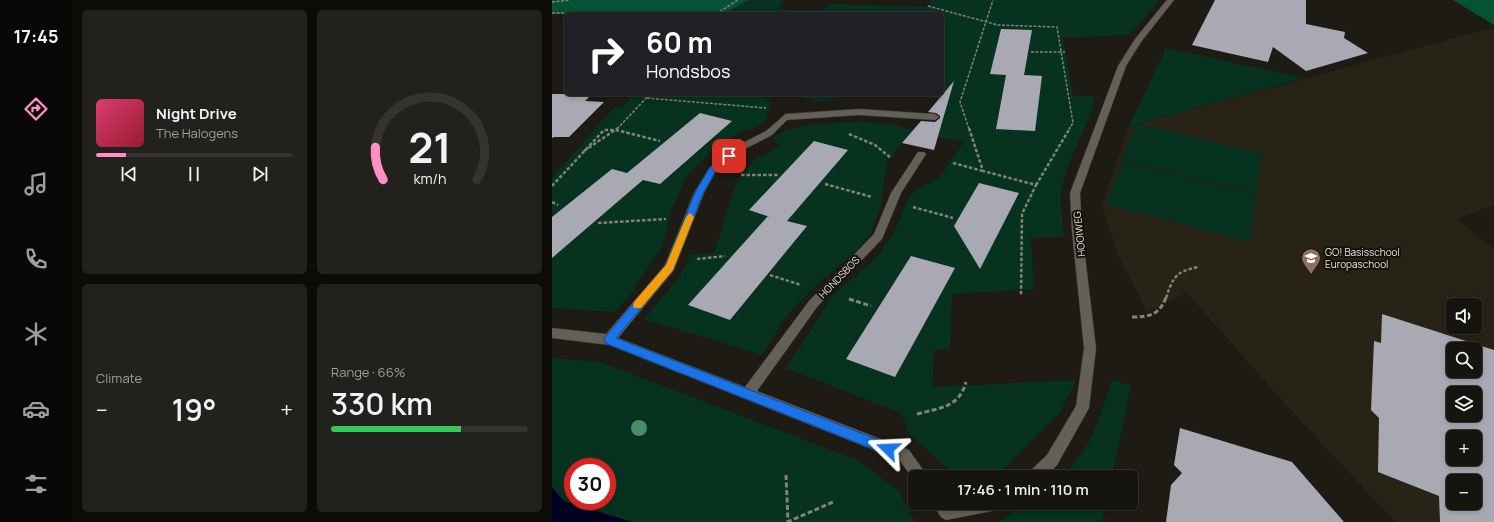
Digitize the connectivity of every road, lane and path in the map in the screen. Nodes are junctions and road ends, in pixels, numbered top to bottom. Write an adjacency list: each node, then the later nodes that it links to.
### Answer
1 (570, 0): 5 (path)
2 (738, 0): 7 (path)
3 (993, 0): 10 (path)
4 (1171, 0): 52 (street, HOOIWEG)
5 (552, 2)
6 (928, 6): 10 (path)
7 (719, 12)
8 (552, 13): 9 (path)
9 (564, 13)
10 (986, 22): 12 (path); 24 (path)
11 (1031, 52): 12 (path)
12 (1060, 52): 13 (path); 28 (path)
13 (1064, 52)
14 (647, 98): 15 (path); 17 (path)
15 (766, 108)
16 (935, 117): 47 (street)
17 (616, 130): 19 (path); 20 (path); 20 (path)
18 (843, 132): 22 (path)
19 (660, 141)
20 (580, 154): 29 (path)
21 (921, 154): 49 (street, HONDSBOS)
22 (891, 158)
23 (953, 163): 24 (path)
24 (983, 171): 28 (path)
25 (778, 174): 26 (path)
26 (741, 175)
27 (825, 184): 30 (path)
28 (1036, 185): 42 (path)
29 (552, 186)
30 (873, 197)
31 (552, 202): 32 (path)
32 (558, 205)
33 (910, 207): 34 (path)
34 (953, 218)
35 (668, 219): 36 (path)
36 (598, 223)
37 (725, 256): 38 (path)
38 (690, 260)
39 (1199, 267): 45 (path)
40 (770, 275): 41 (path)
41 (803, 285)
42 (1021, 294)
43 (846, 298): 44 (path)
44 (871, 306)
45 (1132, 318)
46 (552, 333): 47 (street)
47 (609, 340): 49 (street)
48 (966, 382): 50 (path)
49 (748, 394): 51 (street)
50 (917, 414)
51 (916, 470)
52 (1041, 470)
53 (786, 476): 57 (path)
54 (834, 502): 57 (path)
55 (955, 510): 56 (street)
56 (944, 512)
57 (788, 521)

